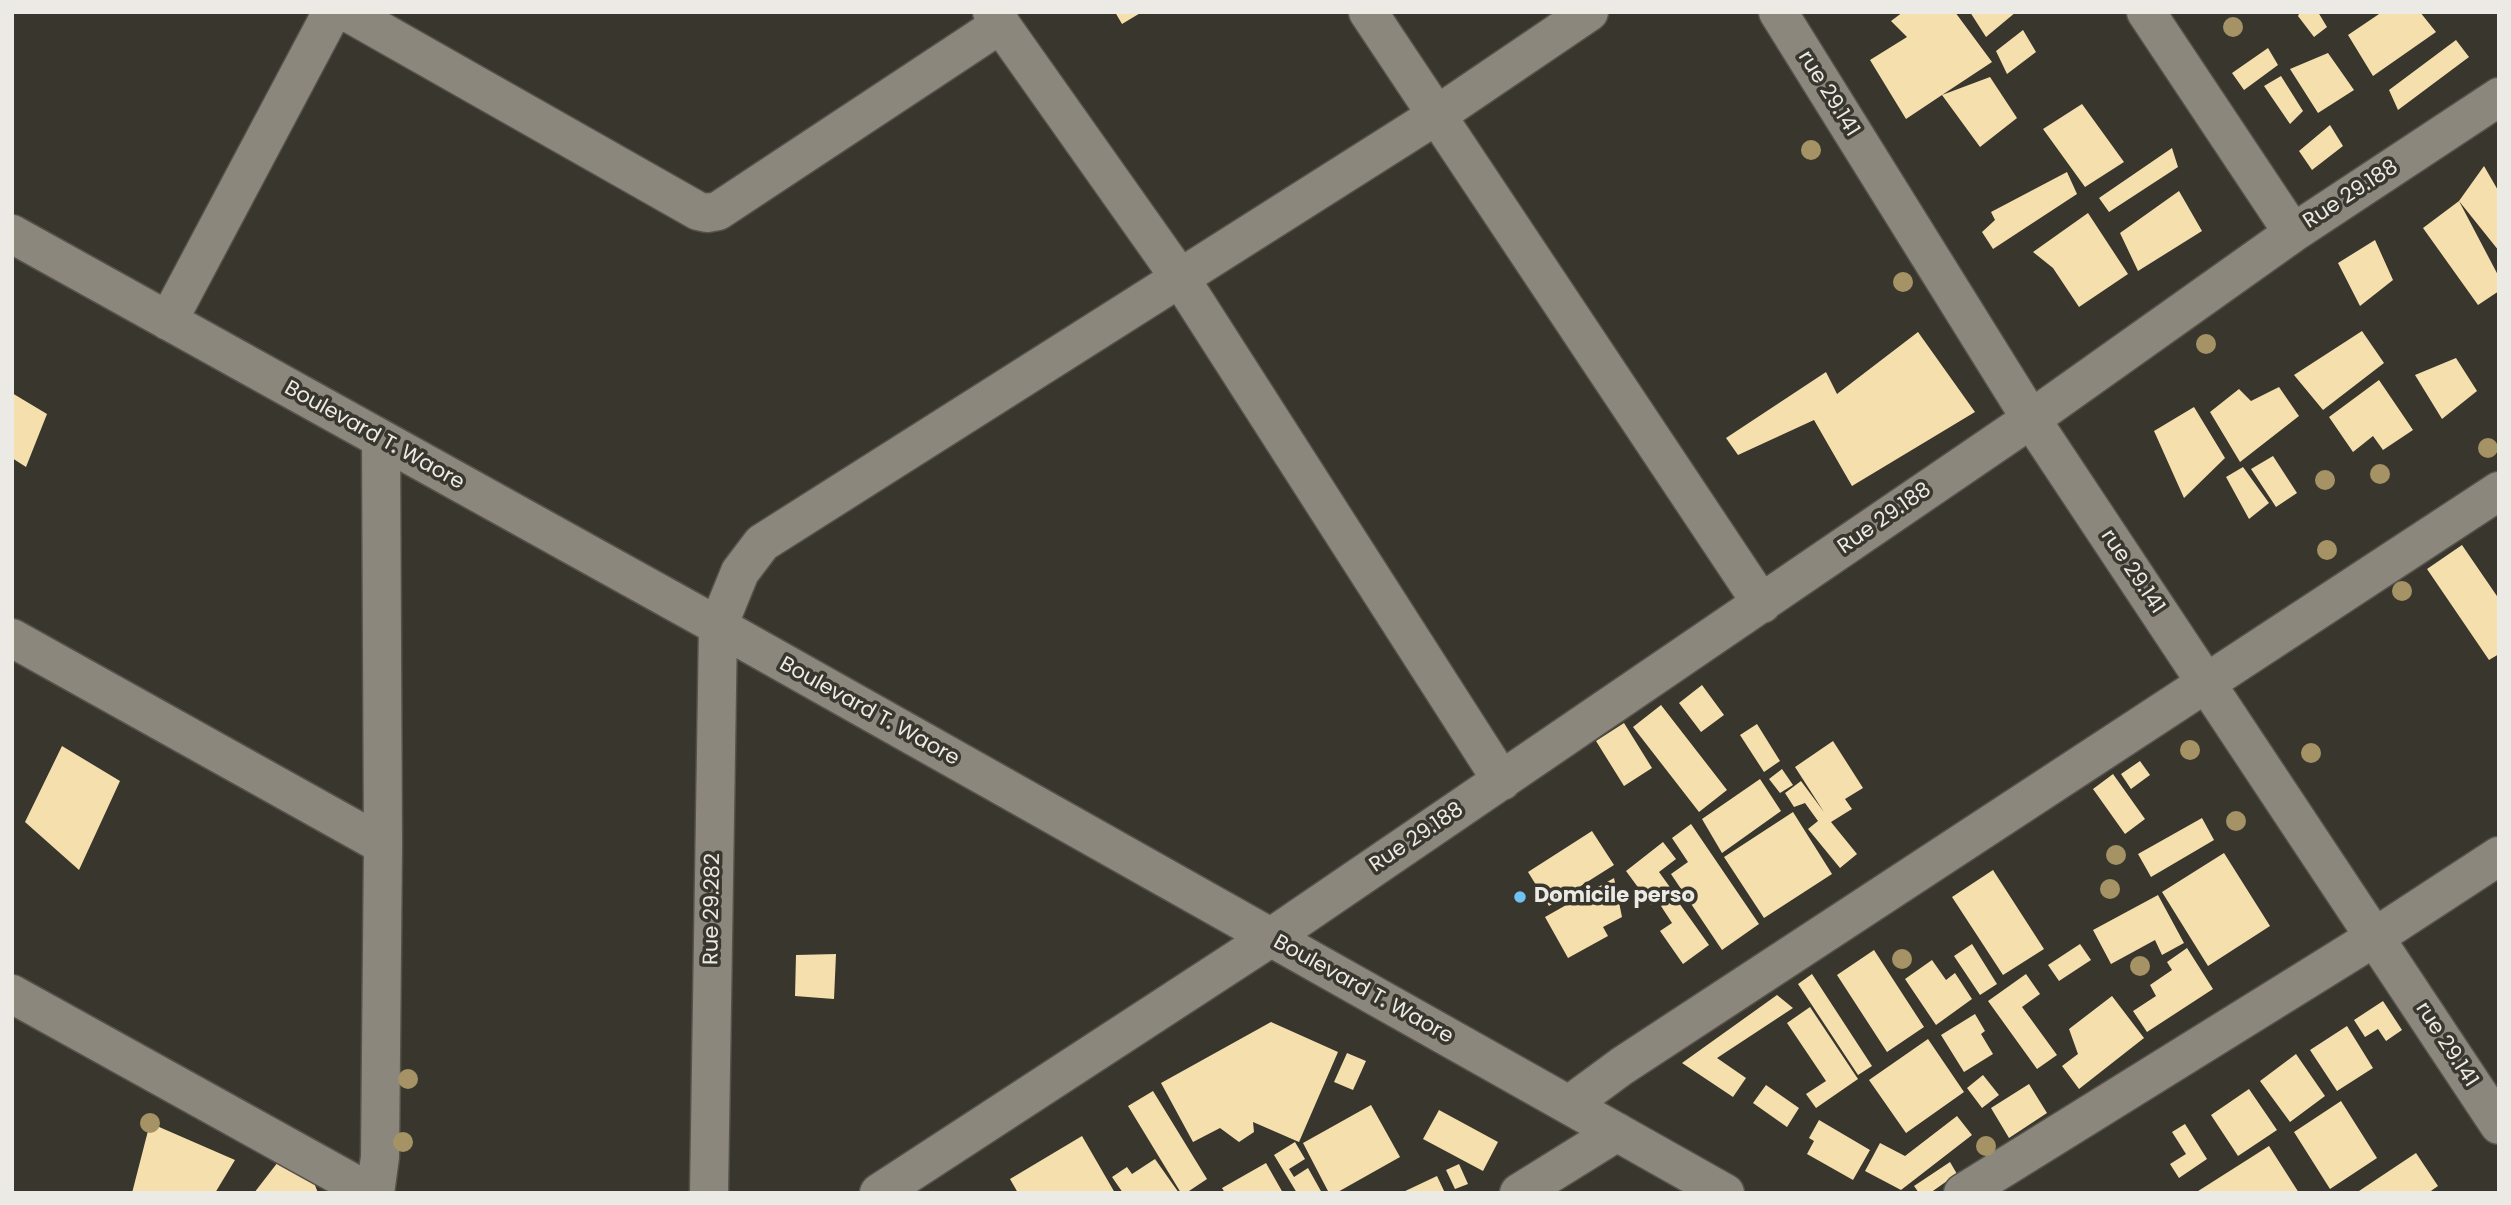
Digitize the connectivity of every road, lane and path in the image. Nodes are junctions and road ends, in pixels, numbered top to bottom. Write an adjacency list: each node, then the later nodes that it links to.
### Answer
1 (332, 12): 13 (street)
2 (347, 12): 7 (street)
3 (1368, 12): 9 (street)
4 (1589, 12): 9 (street)
5 (1778, 12): 14 (street, rue 29.141)
6 (2146, 12): 10 (street)
7 (997, 18): 12 (street)
8 (2499, 97): 10 (street, Rue 29.188)
9 (1437, 115): 12 (street); 17 (street)
10 (2293, 233): 14 (street, Rue 29.188)
11 (12, 234): 13 (street, Boulevard T. Waore)
12 (1180, 278): 18 (street); 21 (street)
13 (168, 321): 15 (street, Boulevard T. Waore)
14 (2031, 419): 17 (street, Rue 29.188); 20 (street, rue 29.141)
15 (381, 441): 18 (street, Boulevard T. Waore); 22 (street)
16 (2499, 491): 20 (street)
17 (1762, 604): 21 (street, Rue 29.188)
18 (718, 626): 25 (street, Boulevard T. Waore); 31 (street, Rue 29.282)
19 (12, 638): 22 (street)
20 (2207, 684): 24 (street, rue 29.141); 27 (street)
21 (1502, 781): 25 (street, Rue 29.188)
22 (383, 845): 30 (street)
23 (2499, 856): 24 (street)
24 (2375, 937): 28 (street, rue 29.141); 35 (street)
25 (1270, 938): 27 (street, Boulevard T. Waore); 32 (street, Rue 29.188)
26 (12, 994): 30 (street)
27 (1569, 1105): 29 (street, Boulevard T. Waore)
28 (2499, 1125)
29 (1617, 1132): 33 (street); 34 (street, Boulevard T. Waore)
30 (373, 1193)
31 (709, 1193)
32 (879, 1193)
33 (1519, 1193)
34 (1725, 1193)
35 (1963, 1193)

